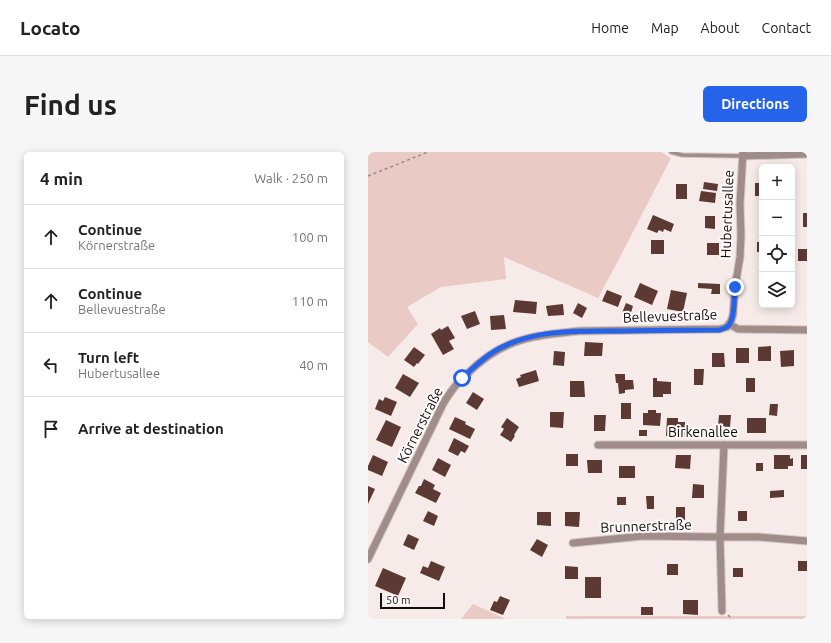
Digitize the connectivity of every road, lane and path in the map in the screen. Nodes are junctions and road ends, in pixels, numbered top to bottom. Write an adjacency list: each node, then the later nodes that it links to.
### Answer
1 (428, 152): 5 (path)
2 (671, 152): 3 (lane)
3 (742, 154): 4 (street); 6 (street, Hubertusallee)
4 (807, 154)
5 (368, 176)
6 (730, 324): 7 (street, Bellevuestraße); 8 (street, Bellevuestraße)
7 (807, 330)
8 (579, 331): 15 (street, Körnerstraße)
9 (598, 445): 10 (street, Birkenallee)
10 (724, 445): 11 (street, Birkenallee); 12 (street)
11 (807, 445)
12 (720, 537): 13 (street, Brunnerstraße); 14 (street, Brunnerstraße); 16 (street)
13 (807, 541)
14 (573, 542)
15 (368, 559)
16 (722, 611)

